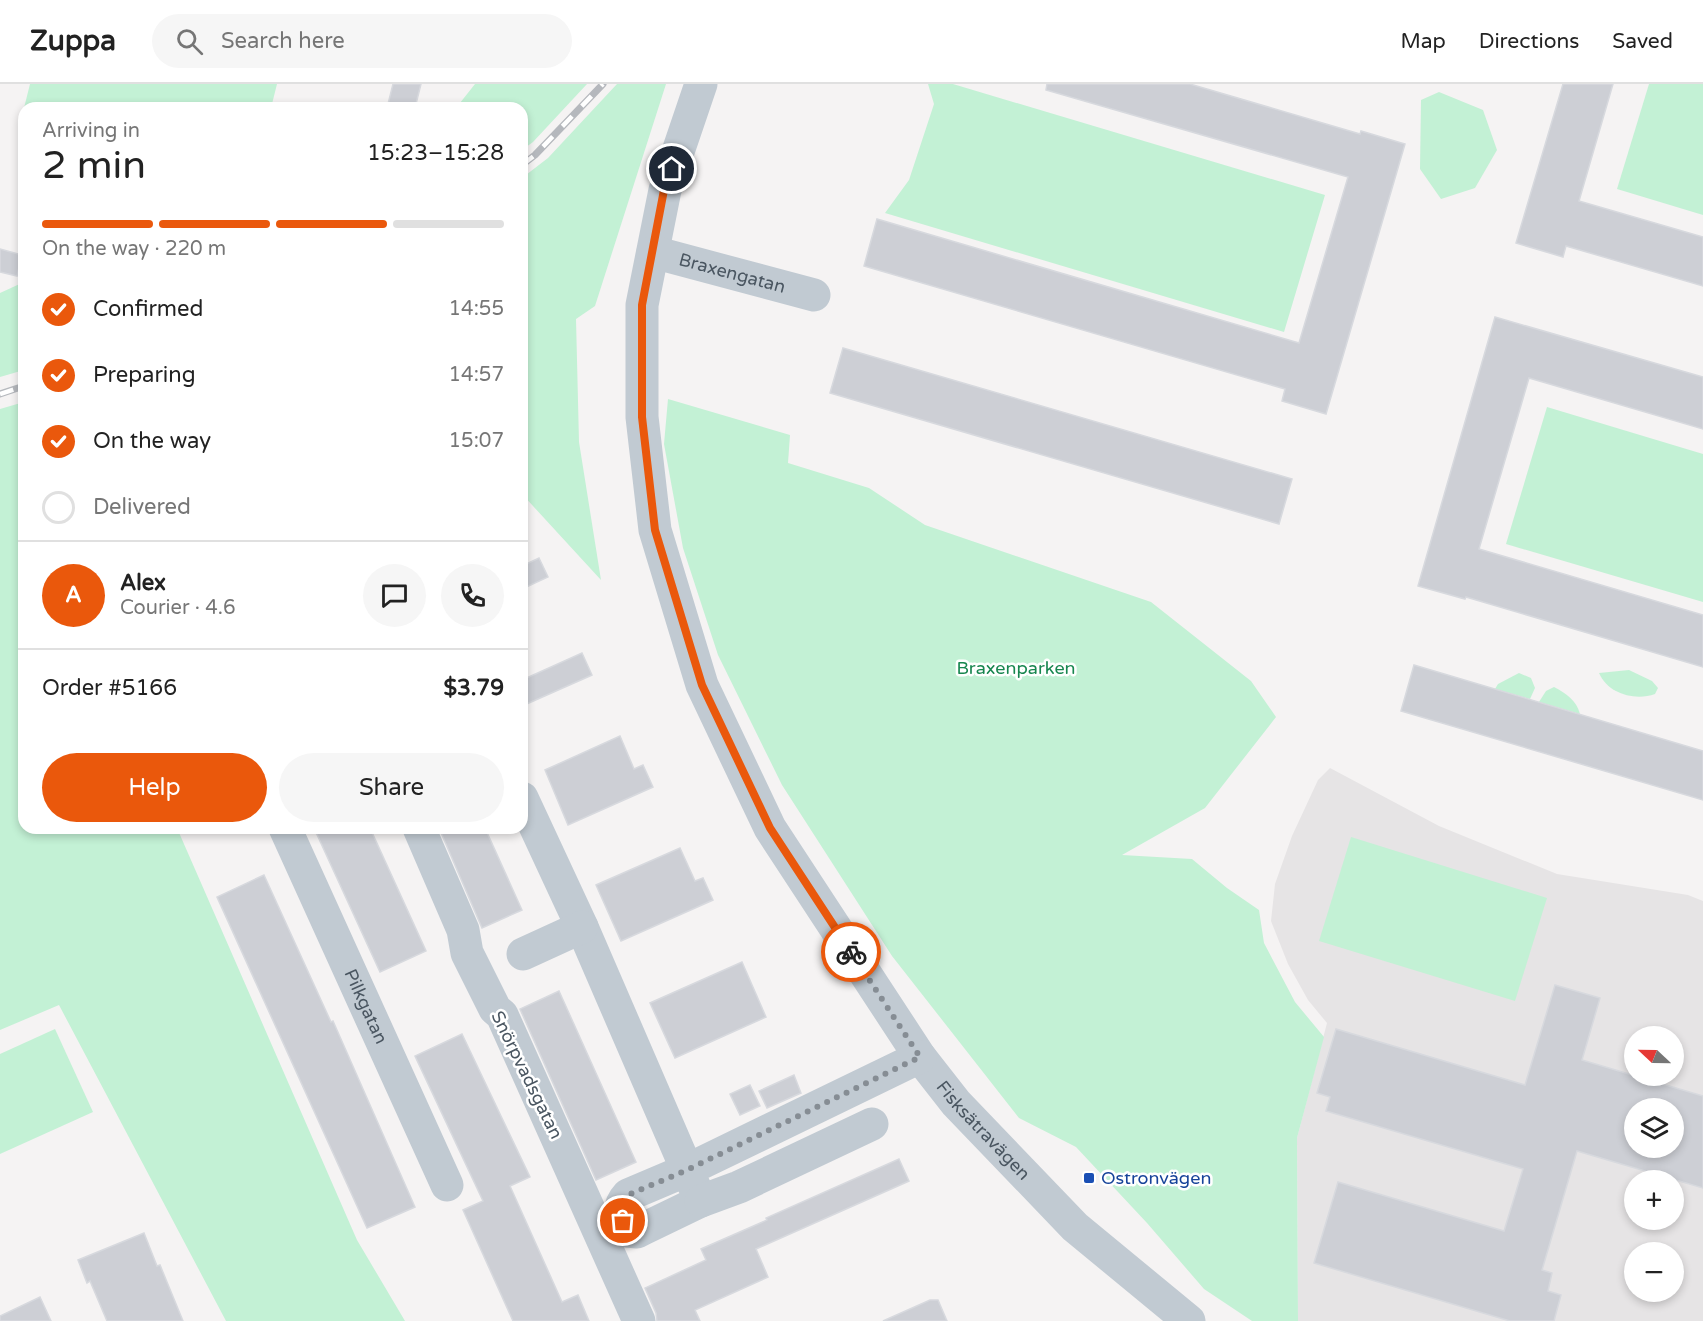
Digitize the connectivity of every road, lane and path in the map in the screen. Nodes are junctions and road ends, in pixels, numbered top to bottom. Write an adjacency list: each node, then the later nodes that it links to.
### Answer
1 (701, 84): 2 (street, Fisksätravägen)
2 (653, 252): 3 (street, Braxengatan); 9 (street, Fisksätravägen)
3 (814, 295)
4 (528, 811): 7 (street)
5 (288, 834): 12 (street, Pilkgatan)
6 (422, 834): 14 (street, Snörpvadsgatan)
7 (582, 927): 8 (street); 11 (street)
8 (523, 954)
9 (920, 1057): 11 (street); 15 (street, Fisksätravägen)
10 (872, 1125): 13 (street)
11 (687, 1170): 13 (street); 13 (street)
12 (447, 1185)
13 (702, 1202)
14 (639, 1321)
15 (1189, 1321)

